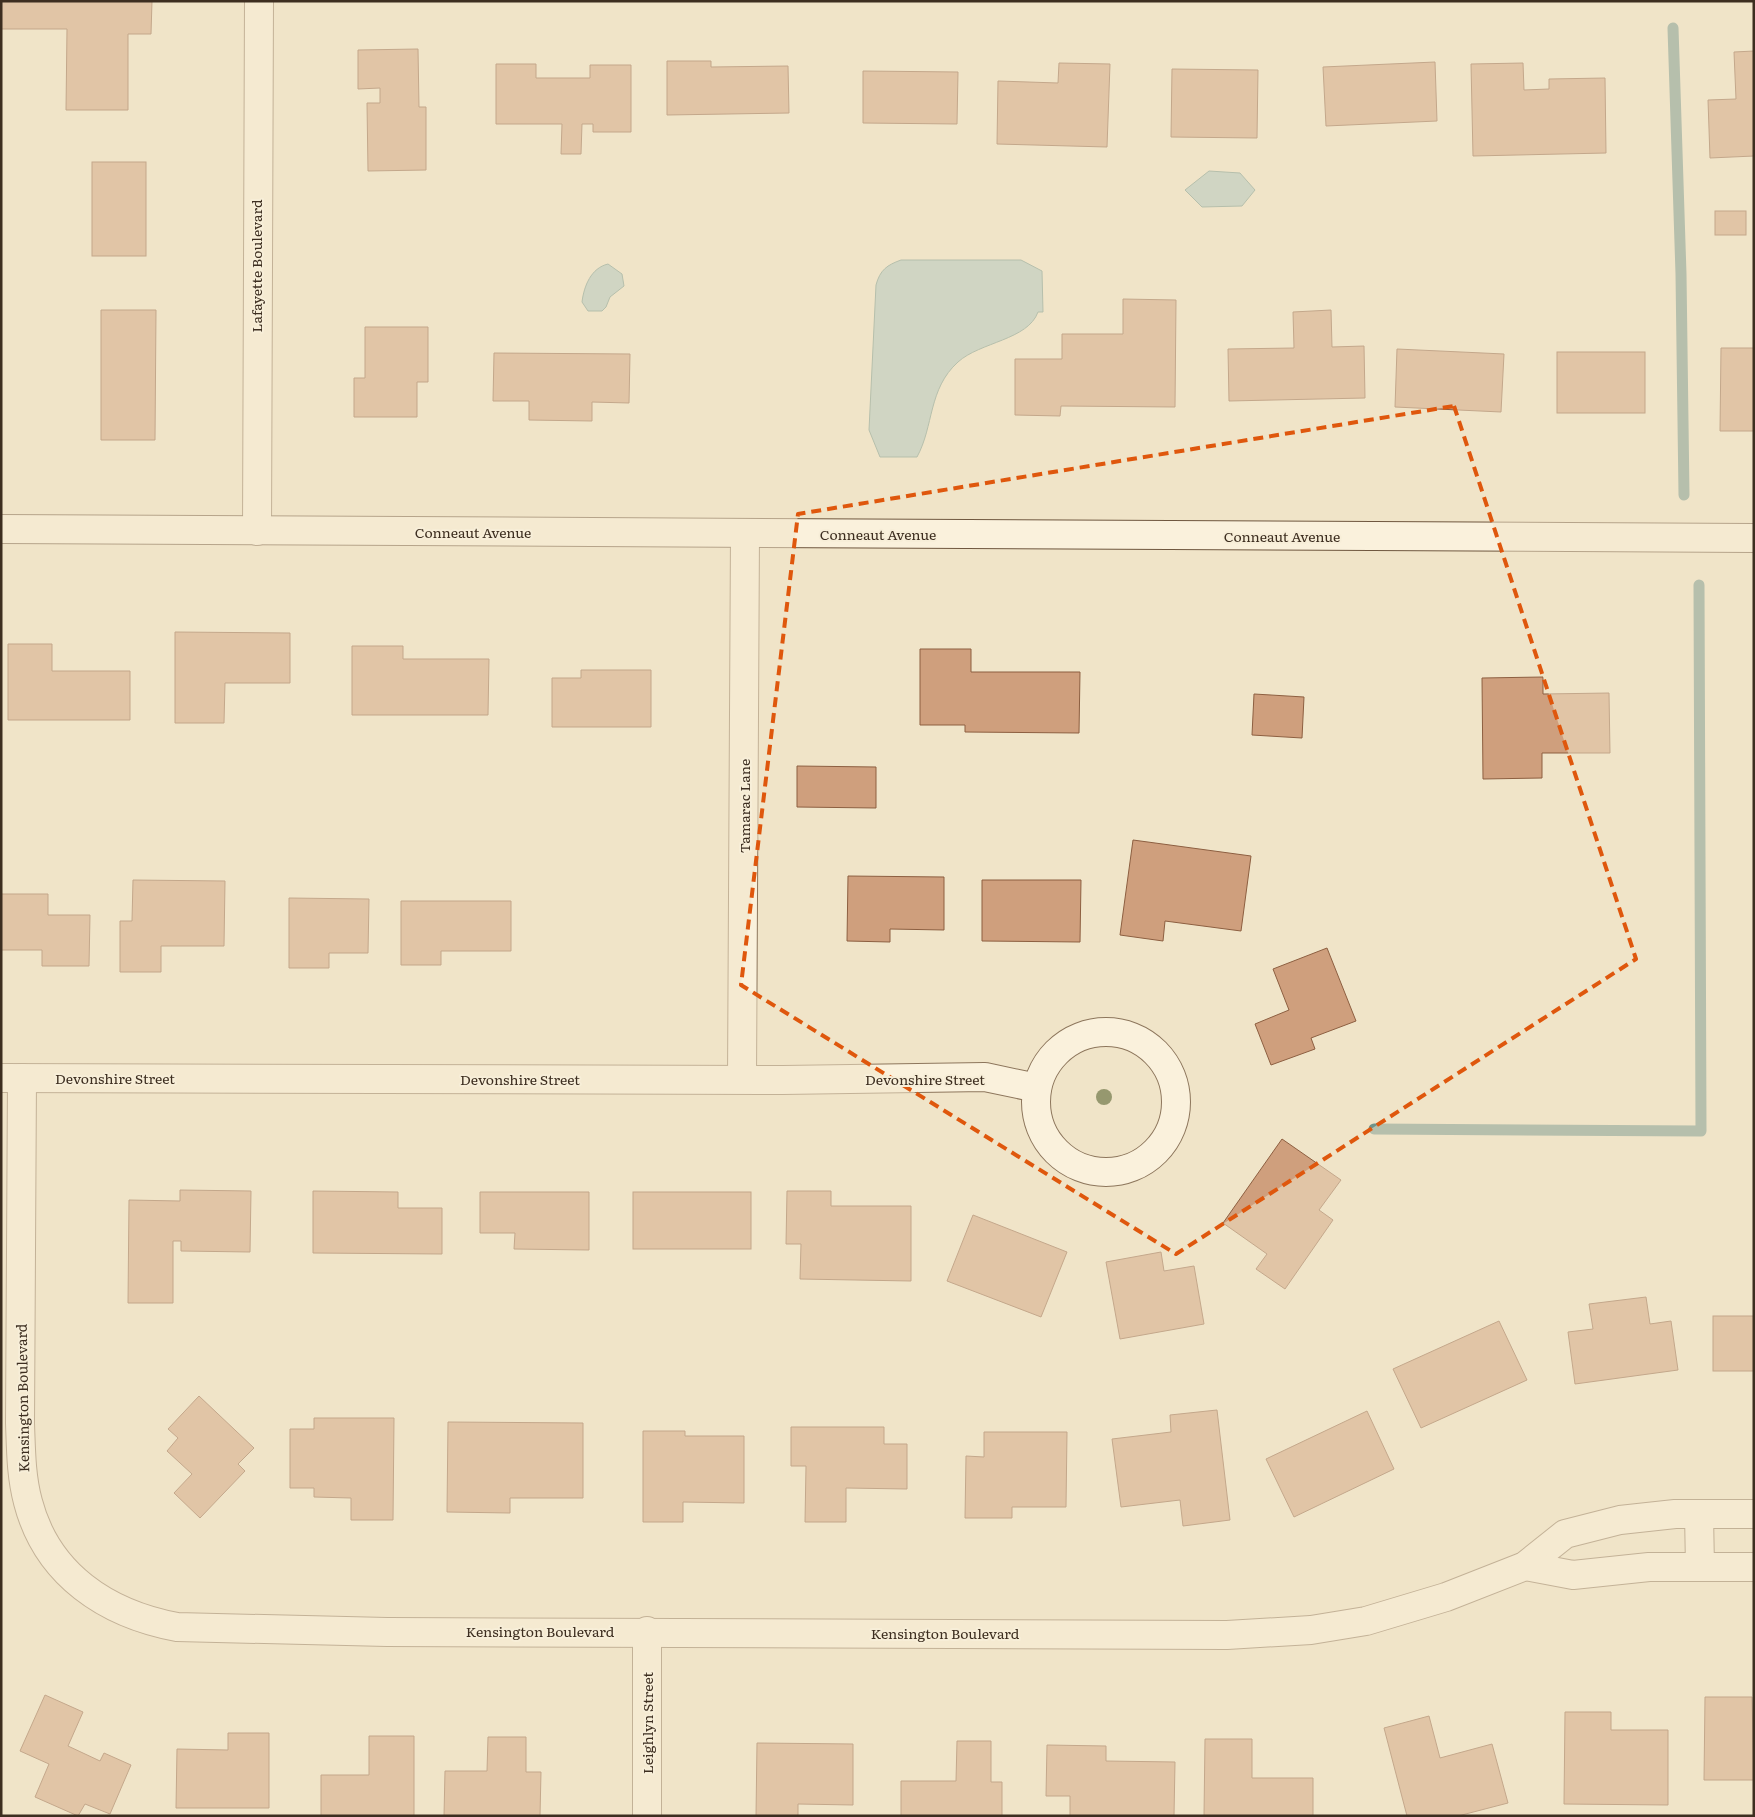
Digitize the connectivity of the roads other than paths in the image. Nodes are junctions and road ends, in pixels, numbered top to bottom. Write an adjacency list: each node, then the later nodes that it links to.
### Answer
1 (258, 1): 3 (street, Lafayette Boulevard)
2 (1, 529): 3 (street, Conneaut Avenue)
3 (257, 530): 4 (street, Conneaut Avenue)
4 (745, 533): 5 (street, Conneaut Avenue); 7 (street, Tamarac Lane)
5 (1754, 538)
6 (12, 1078): 7 (street, Devonshire Street); 14 (street, Kensington Boulevard)
7 (742, 1079): 8 (street, Devonshire Street)
8 (1037, 1088): 8 (street)
9 (1700, 1514): 10 (street, Kensington Boulevard); 11 (street, Kensington Boulevard); 12 (street)
10 (1754, 1514)
11 (1525, 1566): 12 (street); 14 (street, Kensington Boulevard)
12 (1700, 1567): 13 (street)
13 (1754, 1567)
14 (647, 1631): 15 (street, Leighlyn Street)
15 (647, 1816)

